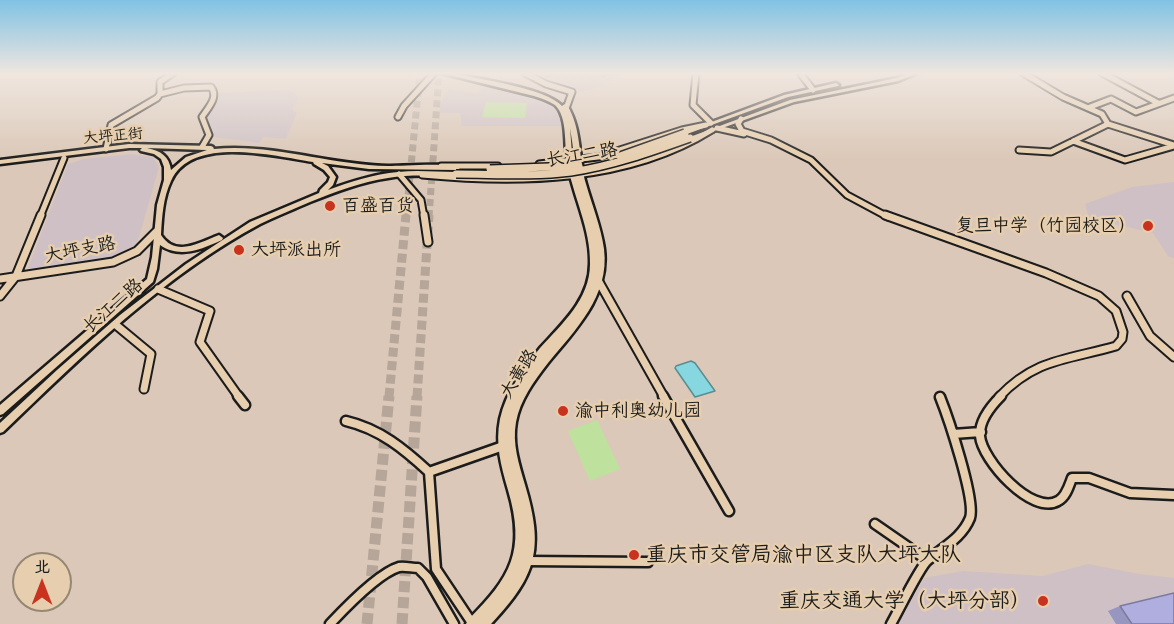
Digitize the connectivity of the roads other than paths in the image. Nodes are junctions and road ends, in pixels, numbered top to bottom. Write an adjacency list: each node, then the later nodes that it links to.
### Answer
1 (147, 102): 24 (street)
2 (211, 102): 23 (street)
3 (408, 102): 16 (street)
4 (555, 102): 15 (main road)
5 (560, 102): 15 (main road)
6 (570, 102): 15 (street)
7 (693, 102): 19 (street)
8 (768, 102): 19 (main road, 长江二路)
9 (793, 102): 17 (main road, 长江二路)
10 (1076, 102): 14 (street)
11 (1104, 102): 14 (street)
12 (1117, 102): 13 (street)
13 (1158, 103)
14 (1090, 108): 18 (street)
15 (566, 111): 30 (main road, 大黄路)
16 (398, 117)
17 (741, 119): 19 (main road, 长江二路); 21 (street)
18 (1108, 124): 20 (street); 22 (street)
19 (711, 127): 21 (street); 27 (street, 长江二路); 33 (main road, 长江二路, bridge); 34 (street, 长江二路)
20 (1073, 141): 22 (street); 26 (street)
21 (781, 145): 57 (street)
22 (1174, 146)
23 (202, 147): 24 (main road, 大坪正街); 25 (main road, 大坪正街)
24 (106, 149): 31 (main road, 大坪正街)
25 (230, 150): 29 (main road, 长江二路); 38 (main road, 长江二路)
26 (1019, 150)
27 (598, 157): 30 (street, 长江二路); 34 (street)
28 (64, 158): 31 (main road, 大坪正街); 38 (main road, 大坪正街); 43 (street)
29 (312, 160): 32 (main road, 长江二路); 39 (main road, 长江二路)
30 (573, 161): 32 (street, 长江二路); 37 (main road, 大黄路)
31 (0, 164)
32 (429, 167): 33 (main road, 长江二路)
33 (456, 171): 36 (main road, 长江二路)
34 (601, 172): 37 (street, 长江二路)
35 (399, 174): 36 (main road, 长江二路); 39 (main road, 长江二路); 42 (street)
36 (413, 174): 37 (street, 长江二路)
37 (577, 176): 45 (main road, 大黄路)
38 (167, 180): 41 (main road, 长江二路)
39 (312, 199): 40 (main road, 长江二路)
40 (258, 222): 41 (main road, 长江二路); 46 (main road, 长江二路)
41 (156, 232): 43 (street, 大坪支路); 54 (main road, 长江二路)
42 (428, 242)
43 (16, 276): 44 (street, 大坪支路); 47 (street)
44 (0, 279)
45 (595, 282): 59 (main road, 大黄路); 62 (street)
46 (158, 289): 49 (main road, 长江二路); 53 (street)
47 (0, 296)
48 (1127, 296): 50 (street)
49 (116, 325): 51 (street); 56 (main road, 长江二路)
50 (1174, 357)
51 (144, 389)
52 (940, 397): 58 (street)
53 (245, 405)
54 (0, 411)
55 (346, 421): 60 (street)
56 (0, 429)
57 (981, 432): 58 (street); 61 (street)
58 (953, 434): 64 (street)
59 (506, 446): 60 (street); 65 (main road, 大黄路)
60 (429, 472): 69 (street)
61 (1174, 495)
62 (729, 511)
63 (875, 524): 64 (street)
64 (927, 560): 71 (street)
65 (523, 561): 66 (street); 69 (main road, 大黄路); 70 (main road, 大黄路)
66 (648, 562)
67 (330, 624): 68 (street)
68 (454, 624)
69 (472, 624)
70 (483, 624)
71 (891, 624)

